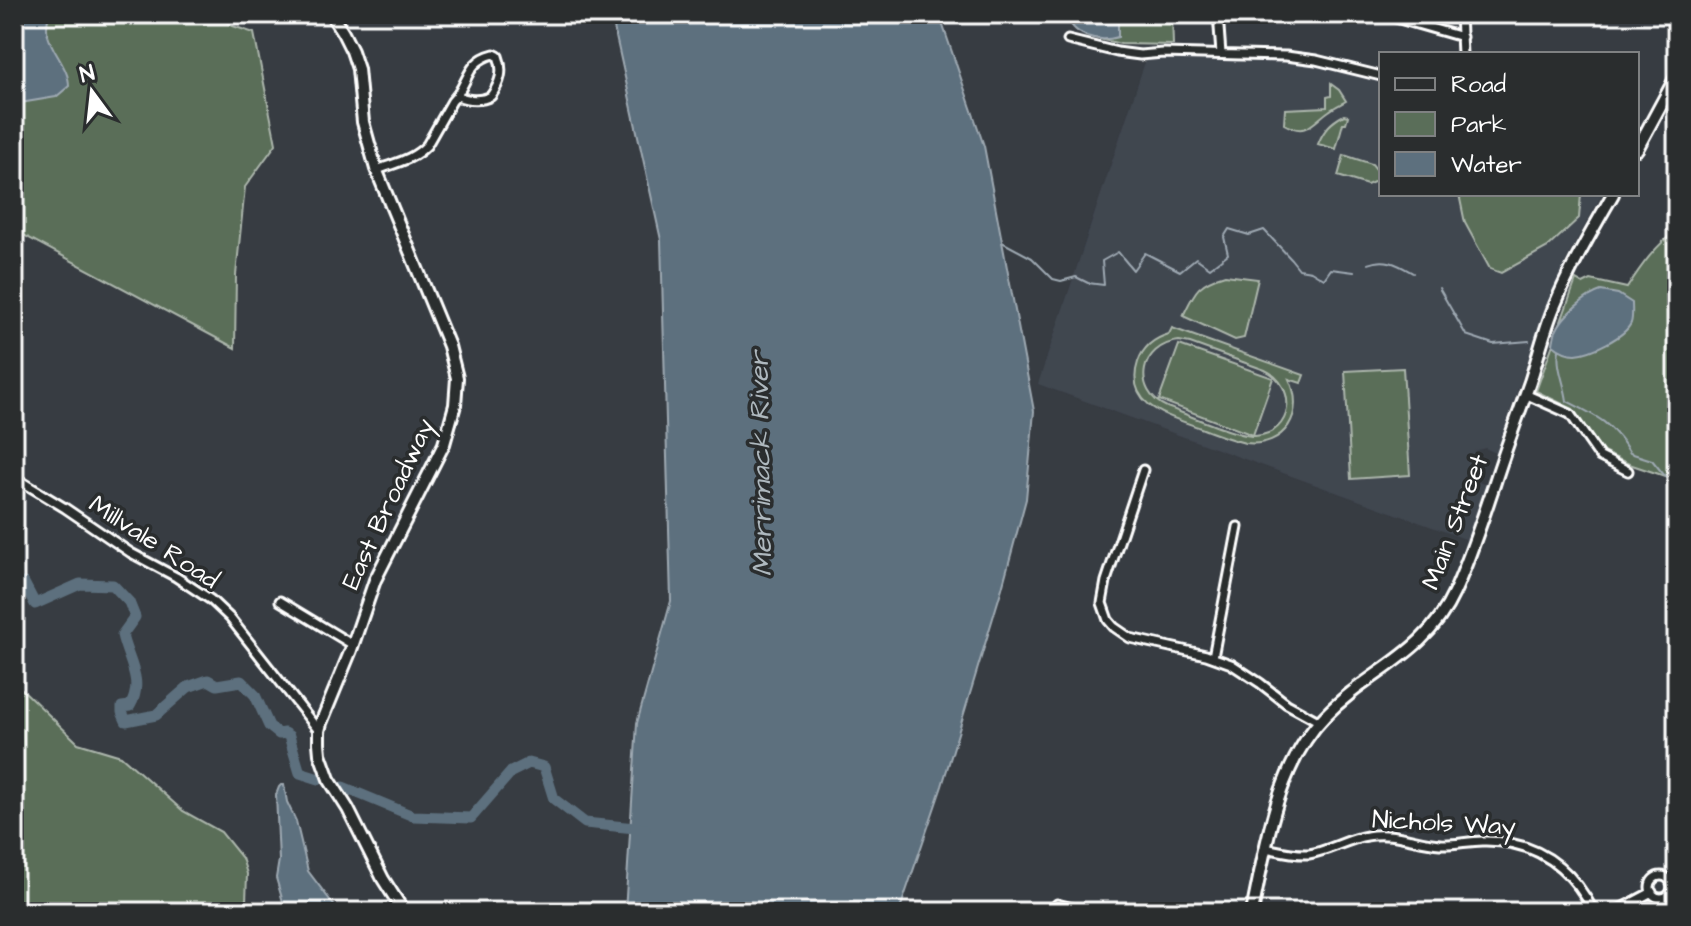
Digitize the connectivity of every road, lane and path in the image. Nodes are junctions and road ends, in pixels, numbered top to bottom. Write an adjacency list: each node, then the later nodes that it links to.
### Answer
1 (331, 14): 13 (street, East Broadway)
2 (1218, 14): 8 (street)
3 (1382, 14): 5 (street)
4 (1460, 14): 5 (street)
5 (1462, 37): 7 (street)
6 (1068, 40): 8 (street)
7 (1462, 52)
8 (1221, 54): 10 (street)
9 (1677, 75): 12 (street)
10 (1379, 76)
11 (458, 96): 11 (street); 13 (street)
12 (1640, 136)
13 (377, 170): 21 (street, East Broadway)
14 (1612, 196): 15 (street, Main Street)
15 (1525, 394): 17 (street); 23 (street, Main Street)
16 (1143, 470): 22 (street)
17 (1628, 471)
18 (14, 477): 24 (street, Millvale Road)
19 (1238, 527): 22 (street)
20 (280, 601): 21 (street)
21 (353, 645): 24 (street, East Broadway)
22 (1213, 657): 23 (street)
23 (1320, 722): 25 (street, Main Street)
24 (319, 731): 28 (street)
25 (1266, 848): 30 (street, Main Street); 31 (street, Nichols Way)
26 (1652, 892): 32 (street)
27 (1057, 904): 29 (street)
28 (404, 912)
29 (1088, 912)
30 (1252, 912)
31 (1594, 912)
32 (1614, 912)

